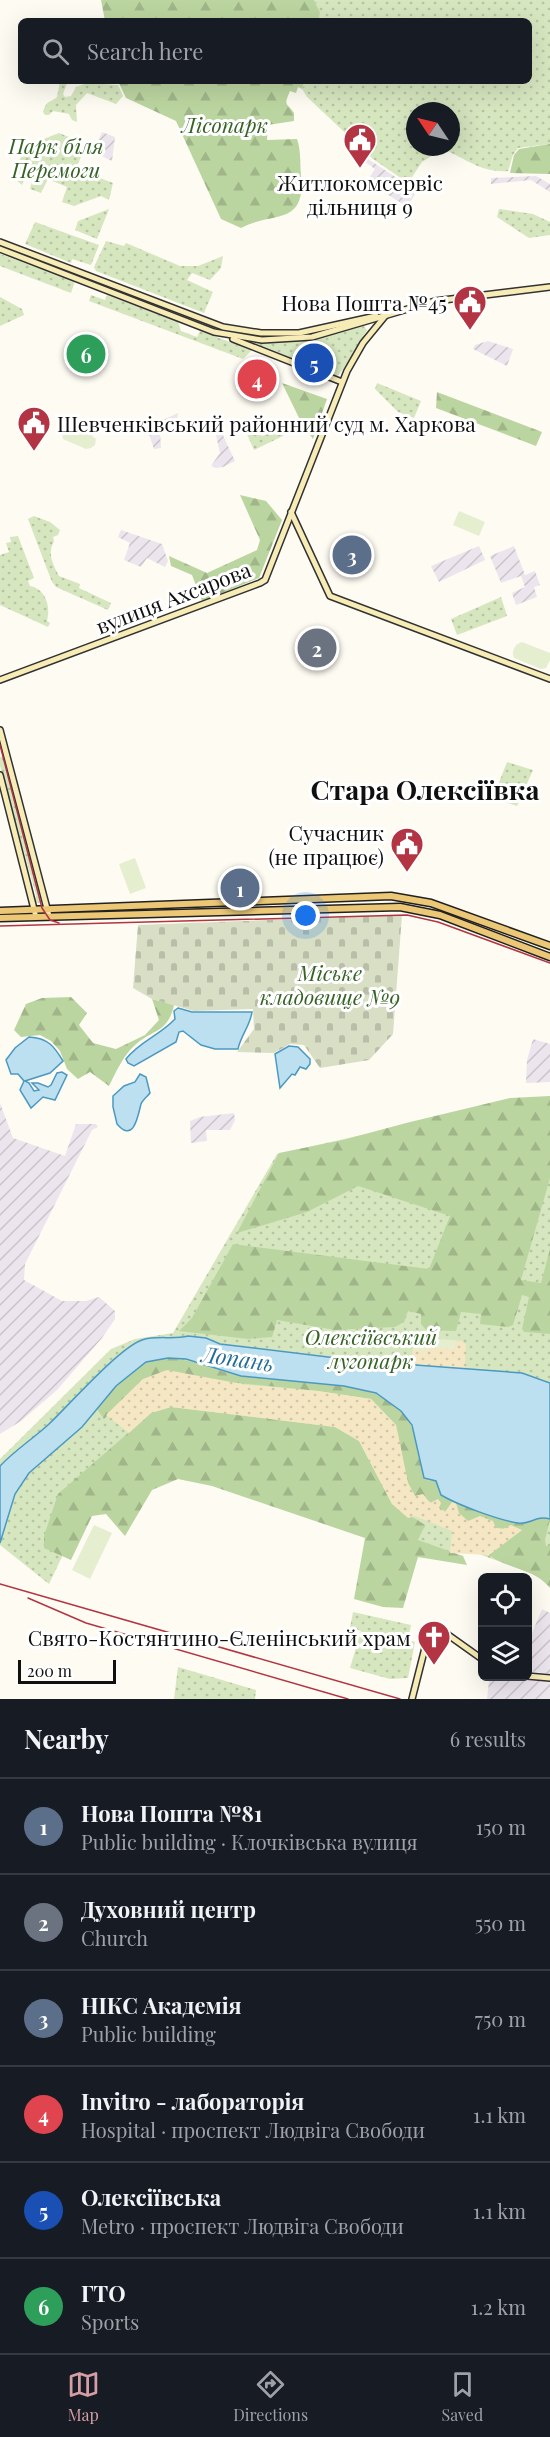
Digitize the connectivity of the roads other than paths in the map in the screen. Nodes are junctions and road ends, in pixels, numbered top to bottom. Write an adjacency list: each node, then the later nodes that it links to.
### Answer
1 (0, 242): 4 (main road)
2 (0, 249): 5 (main road)
3 (550, 288): 4 (main road)
4 (386, 315): 5 (main road); 6 (main road, вулиця Ахсарова)
5 (214, 332): 6 (main road)
6 (342, 382): 7 (main road, вулиця Ахсарова)
7 (291, 512): 8 (main road); 9 (main road, вулиця Ахсарова)
8 (550, 679)
9 (0, 680)
10 (0, 730): 13 (main road)
11 (0, 775): 14 (main road)
12 (0, 911): 14 (main road)
13 (48, 913): 14 (main road); 16 (main road); 17 (main road)
14 (35, 914): 15 (main road)
15 (0, 918)
16 (550, 946)
17 (550, 957)
18 (478, 1656): 21 (main road)
19 (532, 1677): 20 (main road)
20 (550, 1678)
21 (412, 1699)

